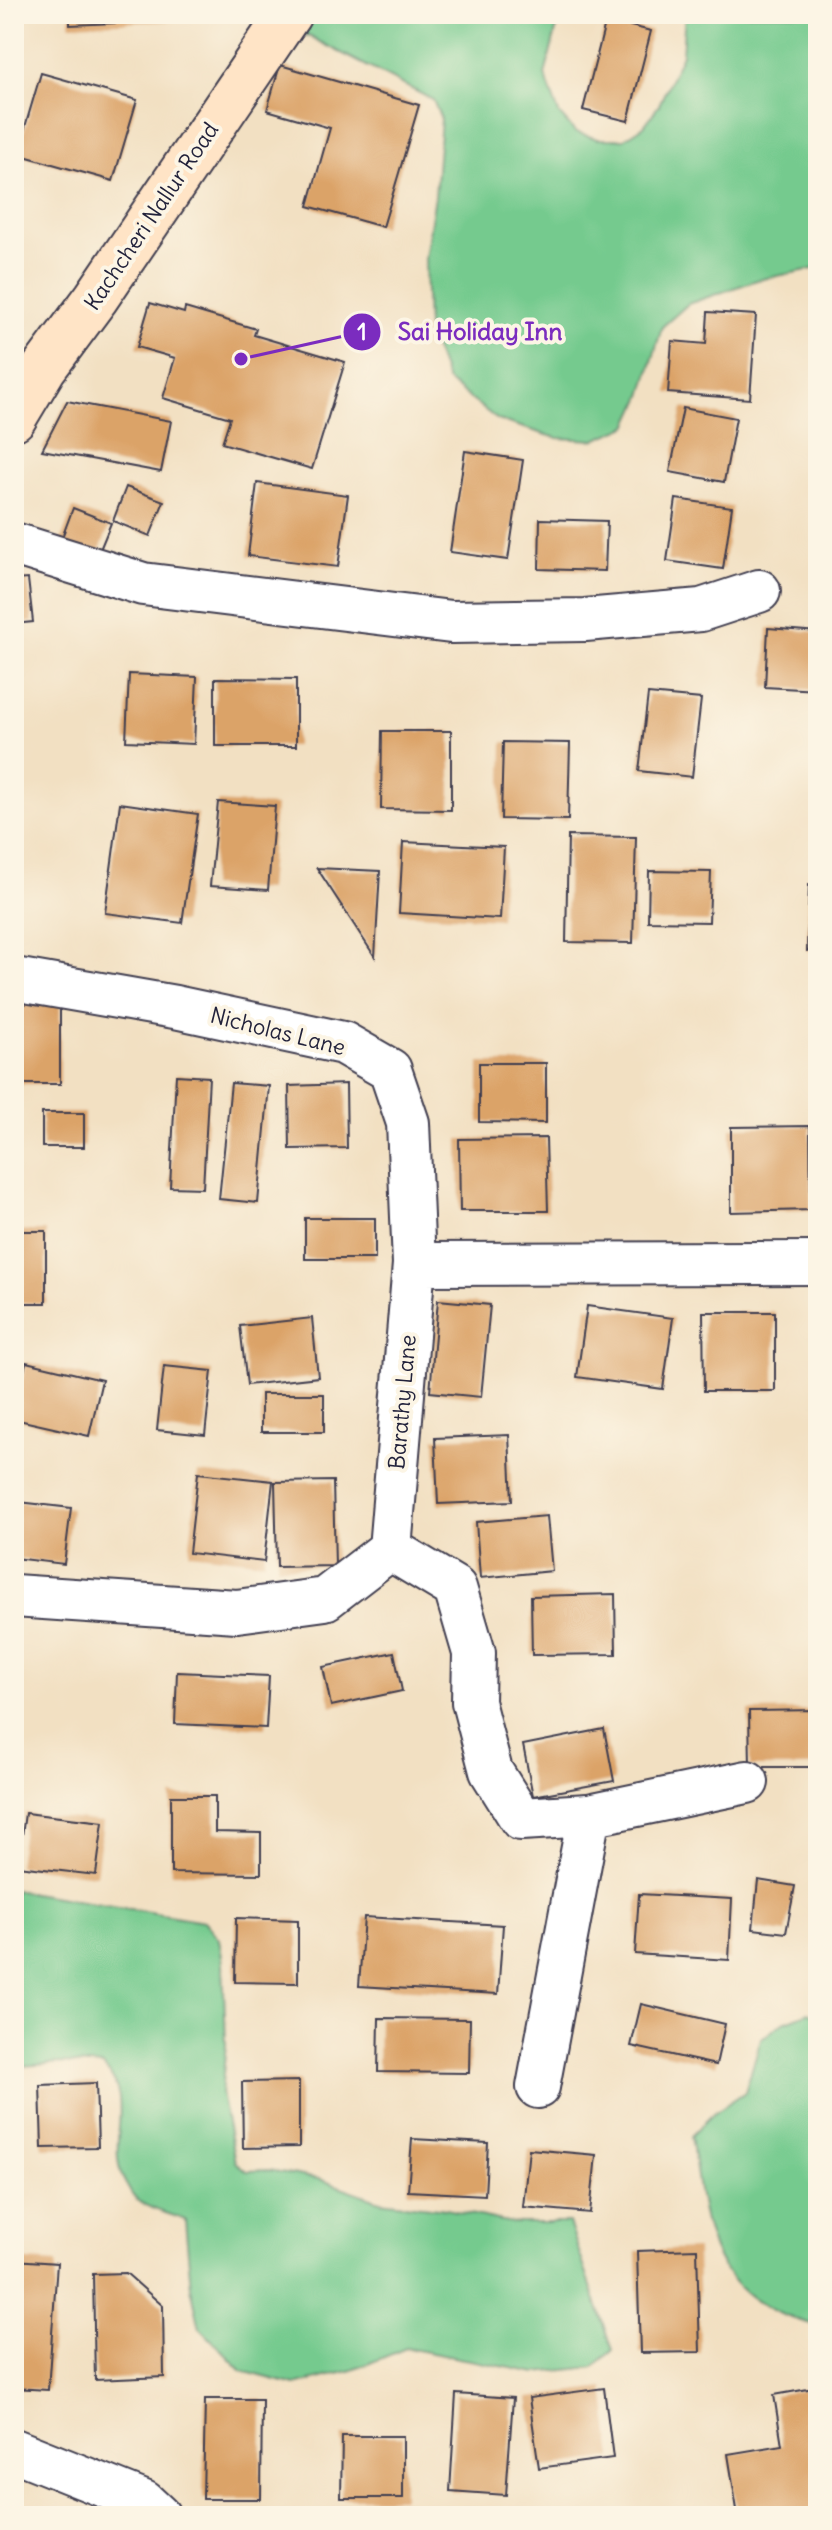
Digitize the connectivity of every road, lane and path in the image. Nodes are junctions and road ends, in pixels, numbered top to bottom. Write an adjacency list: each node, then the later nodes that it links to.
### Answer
1 (289, 14): 2 (street, Kachcheri Nallur Road)
2 (14, 418)
3 (14, 544): 4 (street)
4 (759, 591)
5 (14, 979): 7 (street, Nicholas Lane)
6 (818, 1263): 7 (street)
7 (414, 1264): 8 (street, Barathy Lane)
8 (390, 1549): 9 (street); 11 (street)
9 (14, 1596)
10 (747, 1782): 11 (street)
11 (589, 1815): 12 (street)
12 (538, 2087)
13 (14, 2450): 14 (street)
14 (159, 2516)

